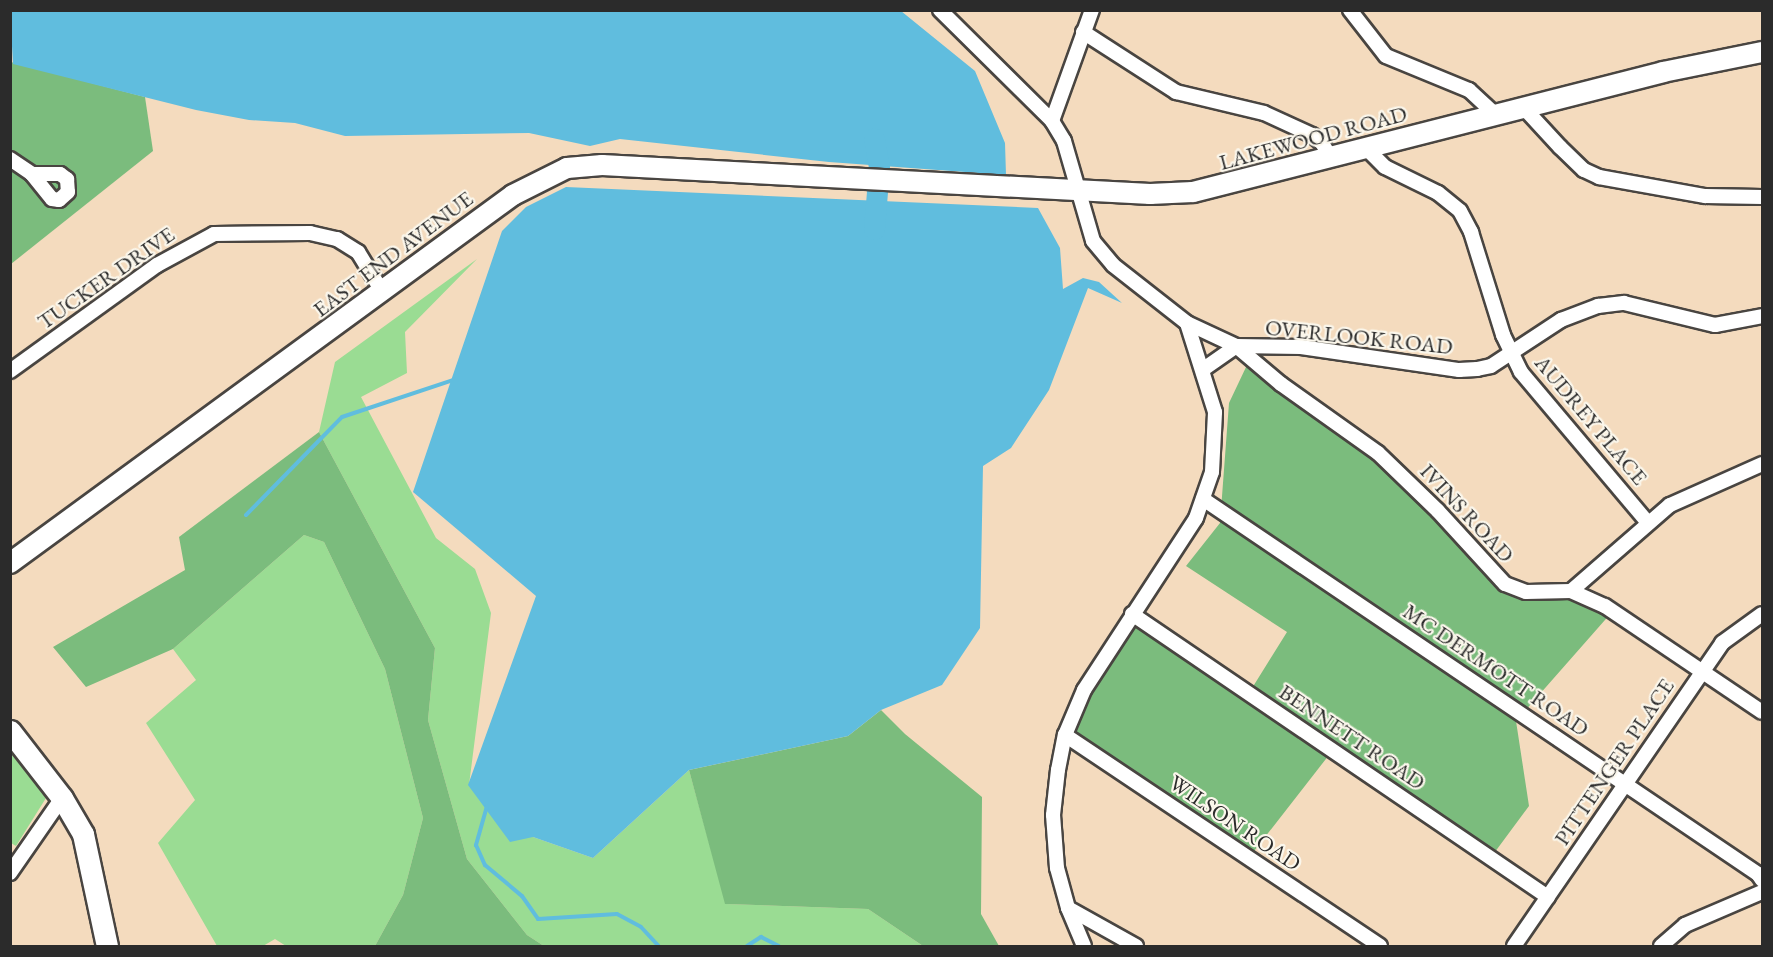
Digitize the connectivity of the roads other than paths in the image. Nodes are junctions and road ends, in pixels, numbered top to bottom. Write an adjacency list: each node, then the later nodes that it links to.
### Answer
1 (940, 10): 8 (street, IVINS ROAD)
2 (1092, 10): 4 (street)
3 (1350, 10): 7 (street)
4 (1083, 32): 8 (street); 10 (street)
5 (1762, 52): 6 (street, LAKEWOOD ROAD)
6 (1524, 108): 7 (street, LAKEWOOD ROAD); 15 (street)
7 (1496, 115): 9 (street, LAKEWOOD ROAD)
8 (1052, 121): 14 (street, IVINS ROAD)
9 (1367, 149): 10 (street, LAKEWOOD ROAD); 20 (street, AUDREY PLACE)
10 (1331, 158): 14 (street, LAKEWOOD ROAD)
11 (10, 159): 12 (street)
12 (32, 174)
13 (866, 180): 14 (street, LAKEWOOD ROAD); 16 (street, EAST END AVENUE)
14 (1077, 189): 18 (street, IVINS ROAD)
15 (1762, 197)
16 (383, 293): 22 (street, TUCKER DRIVE); 26 (street, EAST END AVENUE)
17 (1762, 316): 20 (street, OVERLOOK ROAD)
18 (1187, 322): 19 (street, IVINS ROAD); 21 (street)
19 (1236, 346): 20 (street, OVERLOOK ROAD); 21 (street, OVERLOOK ROAD); 27 (street, IVINS ROAD)
20 (1512, 353): 25 (street, AUDREY PLACE)
21 (1205, 368): 24 (street)
22 (10, 371)
23 (1762, 464): 25 (street)
24 (1203, 499): 28 (street); 34 (street, MC DERMOTT ROAD)
25 (1648, 523): 27 (street)
26 (10, 563)
27 (1571, 591): 30 (street, IVINS ROAD)
28 (1132, 614): 33 (street); 39 (street, BENNETT ROAD)
29 (1762, 614): 30 (street, PITTENGER PLACE)
30 (1702, 670): 31 (street, IVINS ROAD); 34 (street, PITTENGER PLACE)
31 (1762, 712)
32 (10, 731): 35 (main road)
33 (1065, 735): 40 (street); 44 (street, WILSON ROAD)
34 (1625, 783): 37 (street, MC DERMOTT ROAD); 39 (street, PITTENGER PLACE)
35 (62, 798): 36 (street); 41 (main road)
36 (10, 873)
37 (1762, 880)
38 (1762, 892): 46 (street)
39 (1548, 897): 45 (street, PITTENGER PLACE)
40 (1068, 908): 42 (street); 43 (street)
41 (107, 946)
42 (1084, 946)
43 (1136, 946)
44 (1380, 946)
45 (1514, 946)
46 (1661, 946)

